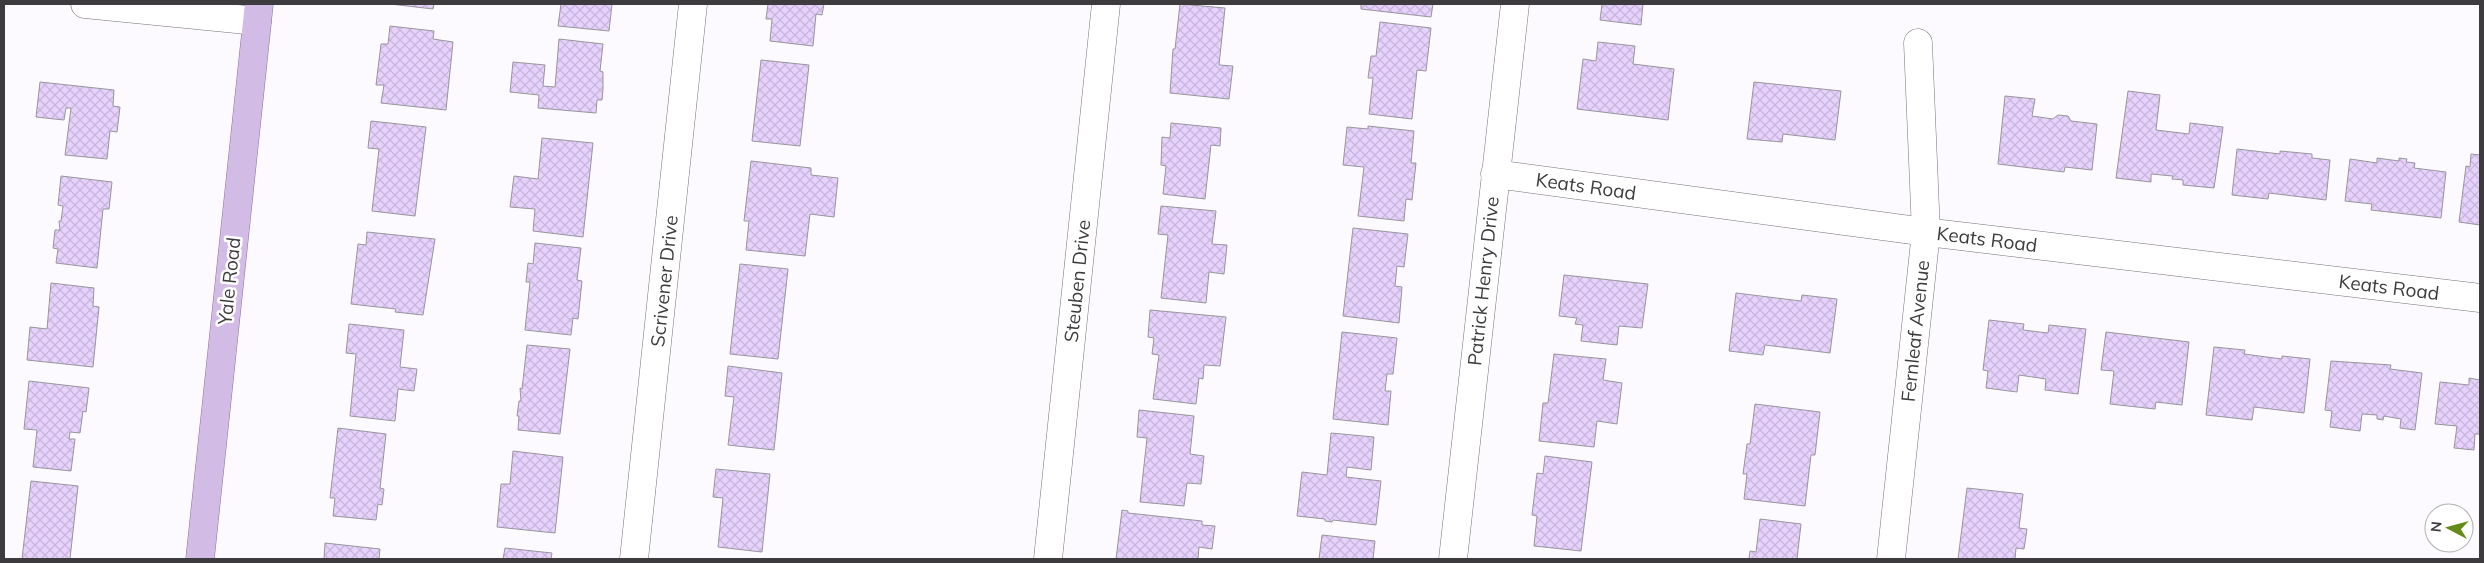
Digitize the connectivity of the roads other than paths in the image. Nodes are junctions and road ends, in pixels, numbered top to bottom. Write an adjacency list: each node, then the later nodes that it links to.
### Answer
1 (84, 4): 5 (street)
2 (693, 4): 11 (street, Scrivener Drive)
3 (1106, 4): 12 (street, Steuben Drive)
4 (1514, 4): 7 (street, Patrick Henry Drive)
5 (258, 13): 10 (main road, Yale Road)
6 (1918, 43): 8 (street, Fernleaf Avenue)
7 (1495, 174): 8 (street, Keats Road); 13 (street, Patrick Henry Drive)
8 (1926, 232): 9 (street, Keats Road); 14 (street, Fernleaf Avenue)
9 (2480, 298)
10 (200, 559)
11 (634, 559)
12 (1048, 559)
13 (1453, 559)
14 (1891, 559)

